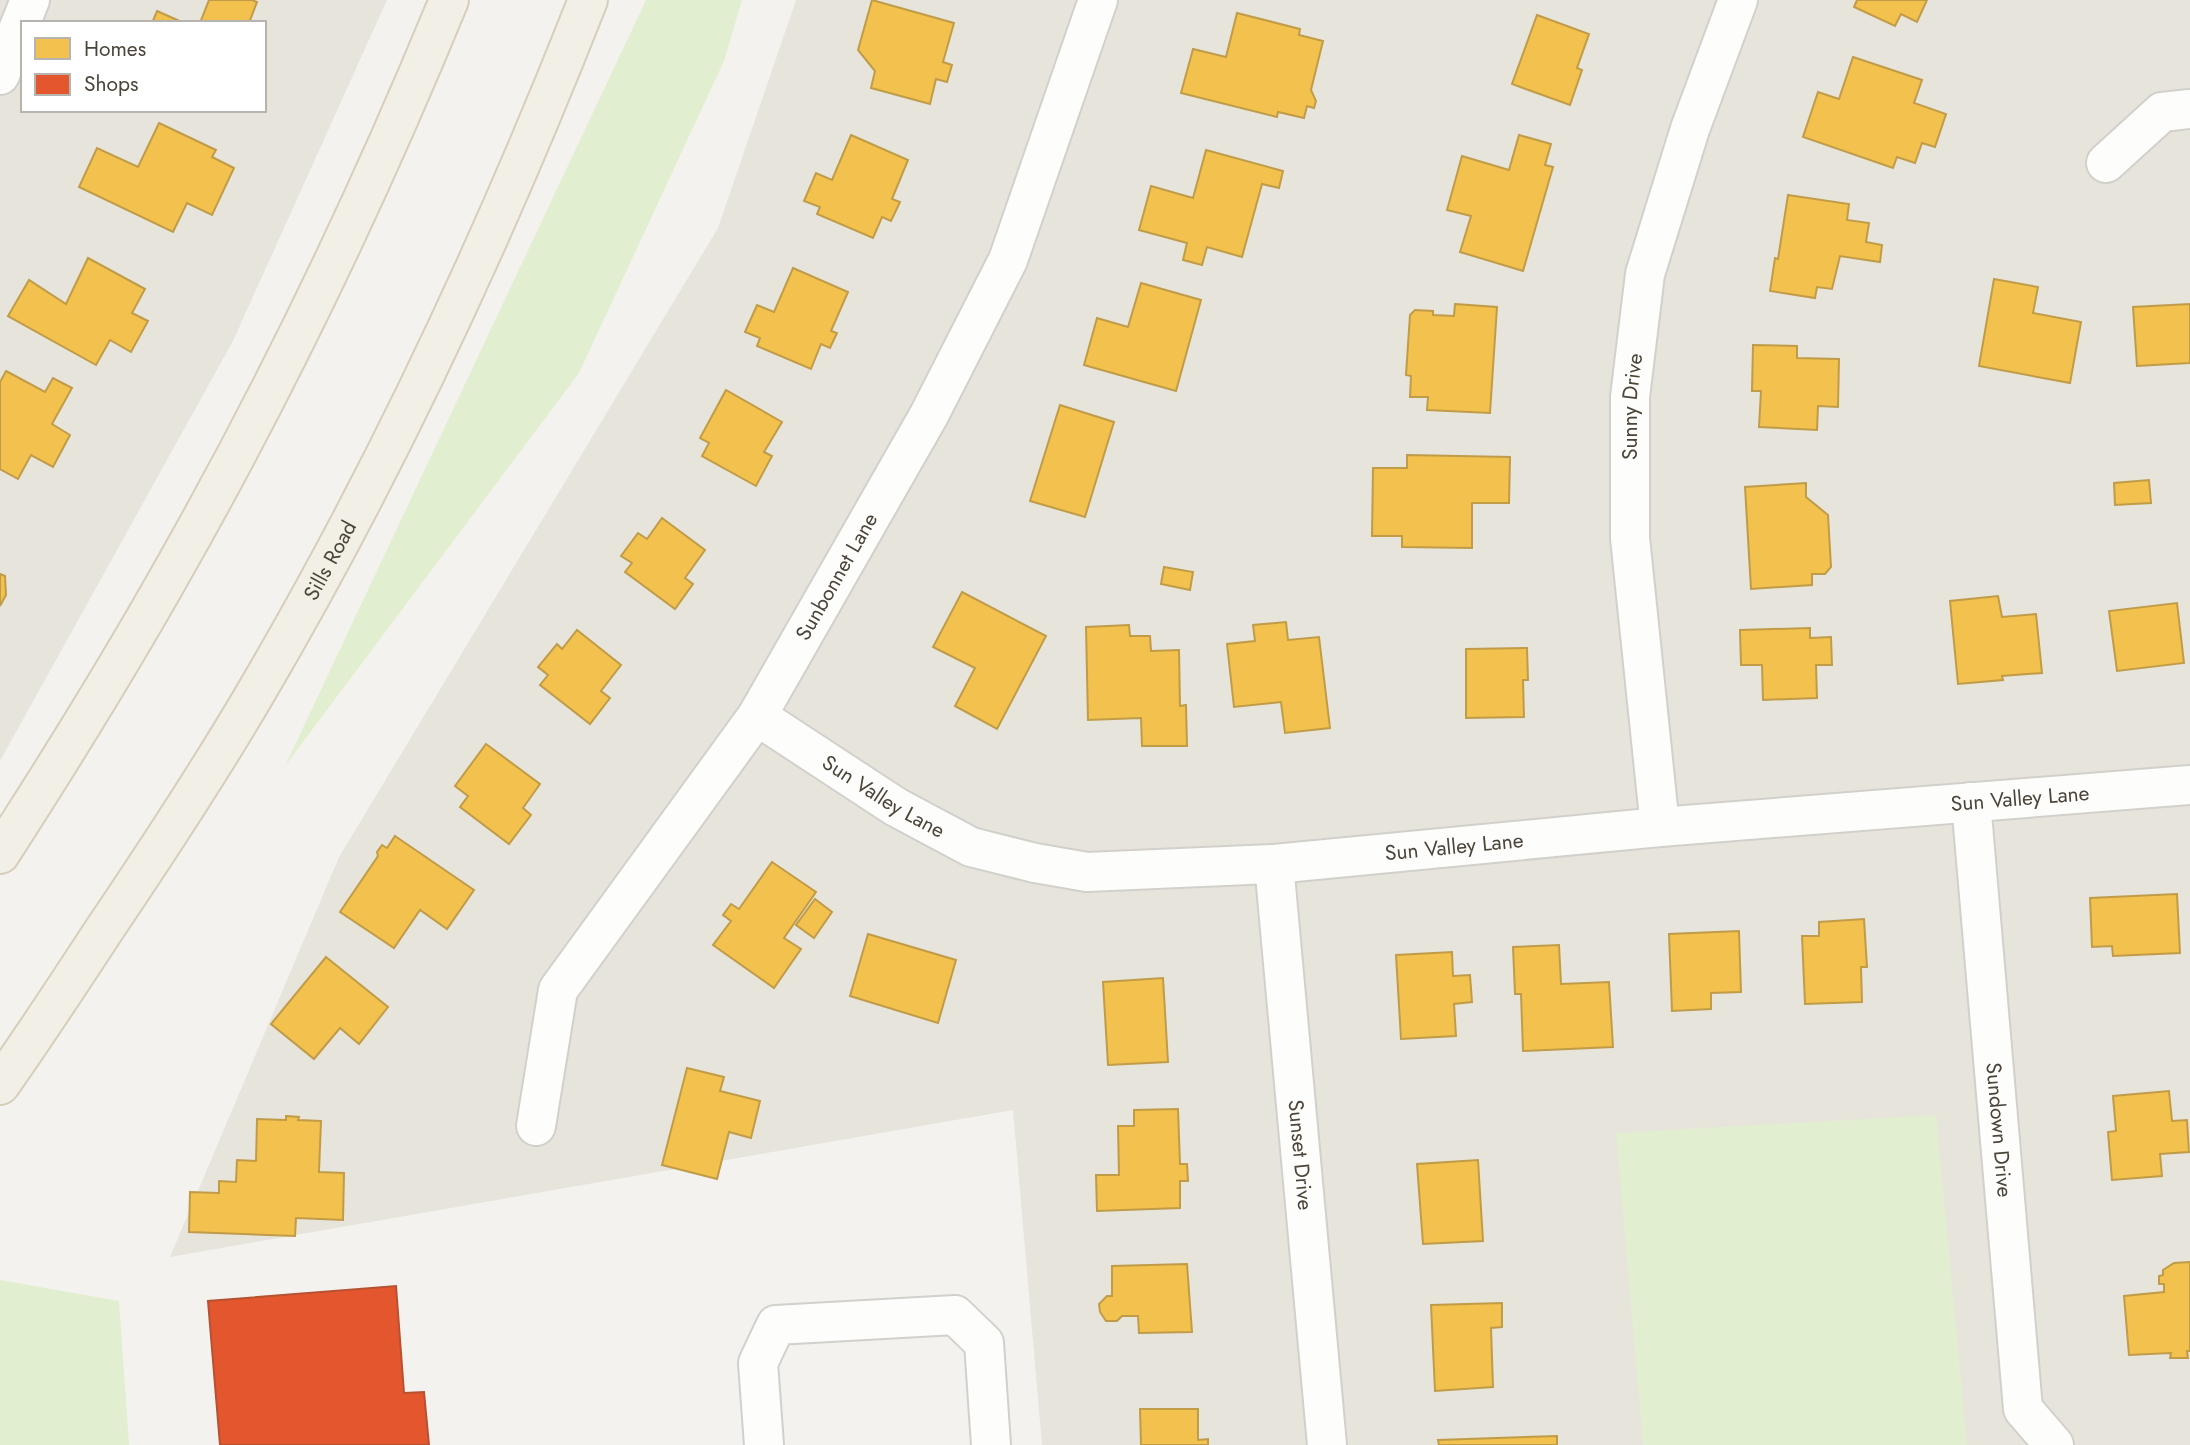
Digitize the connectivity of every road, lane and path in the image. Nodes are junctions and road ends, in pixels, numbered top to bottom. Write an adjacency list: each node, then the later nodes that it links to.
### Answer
1 (30, 0): 6 (street)
2 (449, 0): 15 (main road)
3 (588, 0): 17 (main road, Sills Road)
4 (1098, 0): 11 (street, Sunbonnet Lane)
5 (1738, 0): 14 (street, Sunny Drive)
6 (22, 21)
7 (21, 22): 8 (street)
8 (0, 75)
9 (2190, 109): 10 (street)
10 (2106, 163)
11 (757, 716): 16 (street, Sun Valley Lane); 18 (street, Sunbonnet Lane)
12 (2190, 785): 13 (street, Sun Valley Lane)
13 (1971, 803): 14 (street, Sun Valley Lane); 22 (street, Sundown Drive)
14 (1660, 827): 16 (street, Sun Valley Lane)
15 (0, 854)
16 (1274, 864): 21 (street, Sunset Drive)
17 (0, 1085)
18 (536, 1126)
19 (764, 1445): 20 (street)
20 (991, 1445)
21 (1327, 1445)
22 (2054, 1445)

